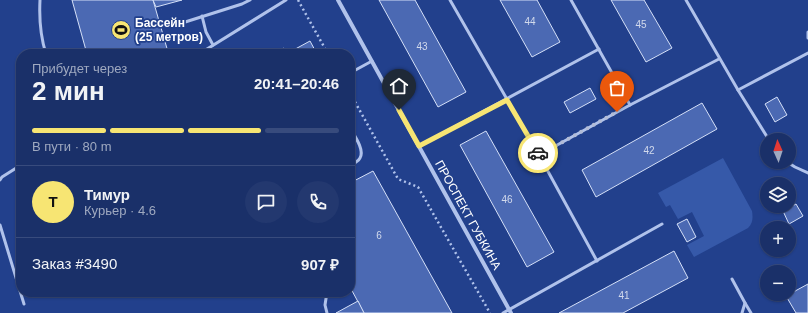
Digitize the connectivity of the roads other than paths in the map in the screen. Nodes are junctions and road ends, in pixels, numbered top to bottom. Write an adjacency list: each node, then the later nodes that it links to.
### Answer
1 (40, 0): 13 (lane)
2 (250, 0): 8 (lane)
3 (286, 0): 12 (lane)
4 (338, 0): 18 (street, ПРОСПЕКТ ГУБКИНА)
5 (450, 0): 21 (lane)
6 (572, 0): 15 (lane)
7 (686, 0): 17 (lane)
8 (202, 16): 9 (lane); 12 (lane)
9 (182, 23)
10 (808, 32): 11 (lane)
11 (808, 38)
12 (214, 45): 14 (lane)
13 (45, 49)
14 (207, 49)
15 (599, 49): 21 (lane); 22 (lane)
16 (808, 53): 20 (lane)
17 (719, 59): 20 (lane); 22 (lane)
18 (372, 61): 19 (lane); 25 (street, ПРОСПЕКТ ГУБКИНА)
19 (355, 71)
20 (738, 90): 23 (lane)
21 (507, 100): 25 (lane); 26 (lane)
22 (630, 105): 26 (lane)
23 (765, 133)
24 (355, 137): 27 (lane)
25 (419, 146): 41 (street, ПРОСПЕКТ ГУБКИНА)
26 (539, 155): 34 (lane)
27 (355, 162)
28 (16, 168): 31 (lane)
29 (796, 168): 30 (lane)
30 (808, 173)
31 (0, 180)
32 (662, 224): 34 (lane)
33 (0, 225): 35 (lane)
34 (597, 261): 41 (lane)
35 (16, 278)
36 (732, 279): 39 (lane)
37 (22, 297): 40 (lane)
38 (326, 297): 42 (lane)
39 (745, 303): 44 (lane); 45 (lane)
40 (24, 304)
41 (510, 311): 43 (lane)
42 (327, 313)
43 (503, 313)
44 (742, 313)
45 (751, 313)

